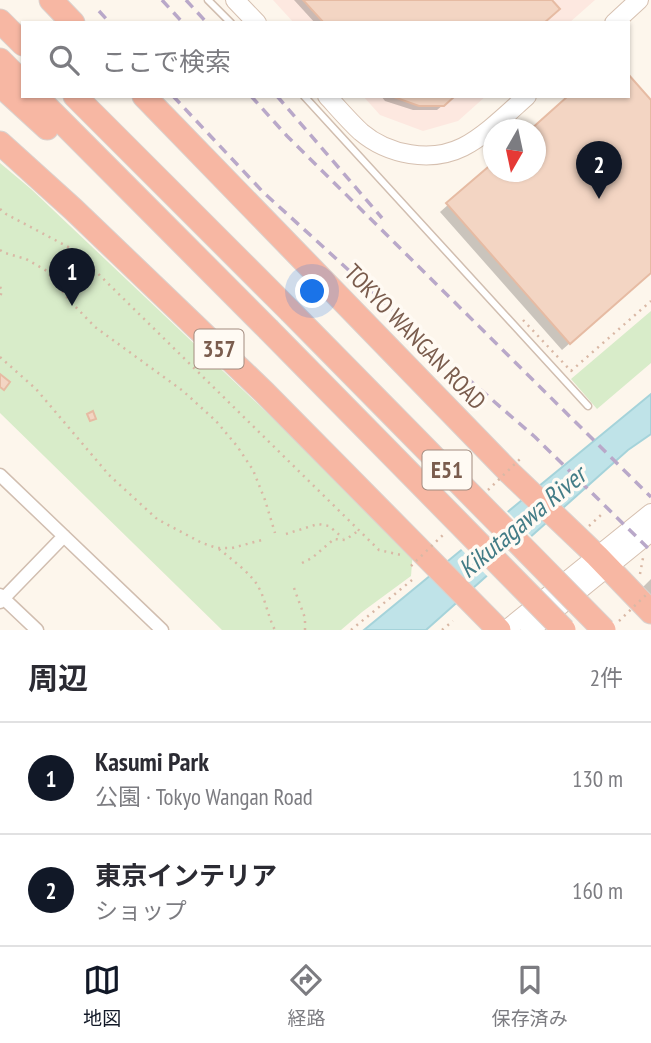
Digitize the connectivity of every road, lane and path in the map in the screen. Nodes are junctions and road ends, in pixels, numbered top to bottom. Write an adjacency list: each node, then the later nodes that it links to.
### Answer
1 (51, 0): 5 (highway)
2 (208, 0): 6 (lane)
3 (235, 0): 7 (street)
4 (639, 0): 8 (street)
5 (71, 21)
6 (229, 21)
7 (255, 21)
8 (616, 21)
9 (0, 22): 10 (highway)
10 (21, 42)
11 (0, 60): 12 (highway)
12 (21, 81)
13 (0, 85): 23 (highway)
14 (38, 98): 23 (highway, E51)
15 (77, 98): 51 (highway, E51, bridge)
16 (146, 98): 40 (highway, TOKYO WANGAN ROAD)
17 (306, 98): 29 (lane)
18 (329, 98): 19 (street)
19 (525, 98)
20 (0, 143): 42 (highway, 357)
21 (0, 209): 32 (path)
22 (0, 250): 34 (path)
23 (194, 256): 61 (highway, E51, bridge)
24 (0, 287): 25 (path)
25 (0, 298)
26 (651, 301): 27 (path)
27 (515, 311)
28 (0, 357): 39 (path)
29 (588, 405)
30 (0, 475): 36 (street)
31 (651, 513): 40 (street)
32 (359, 531): 38 (path); 42 (path)
33 (651, 532): 40 (street)
34 (275, 533)
35 (286, 534): 38 (path)
36 (64, 536): 48 (street); 53 (street)
37 (262, 540): 39 (path)
38 (345, 540): 43 (path)
39 (217, 548): 54 (path)
40 (596, 556): 49 (highway, TOKYO WANGAN ROAD); 59 (street); 60 (street)
41 (638, 556): 45 (path)
42 (421, 559): 58 (highway, 357)
43 (302, 563)
44 (412, 580): 56 (path)
45 (639, 580)
46 (644, 586): 49 (path)
47 (293, 588): 55 (path)
48 (1, 598): 52 (street)
49 (650, 602): 51 (path, bridge)
50 (453, 621): 57 (path)
51 (612, 625)
52 (37, 630)
53 (162, 630)
54 (275, 630)
55 (305, 630)
56 (351, 630)
57 (442, 630)
58 (499, 630)
59 (506, 630)
60 (530, 630)
61 (564, 630)

